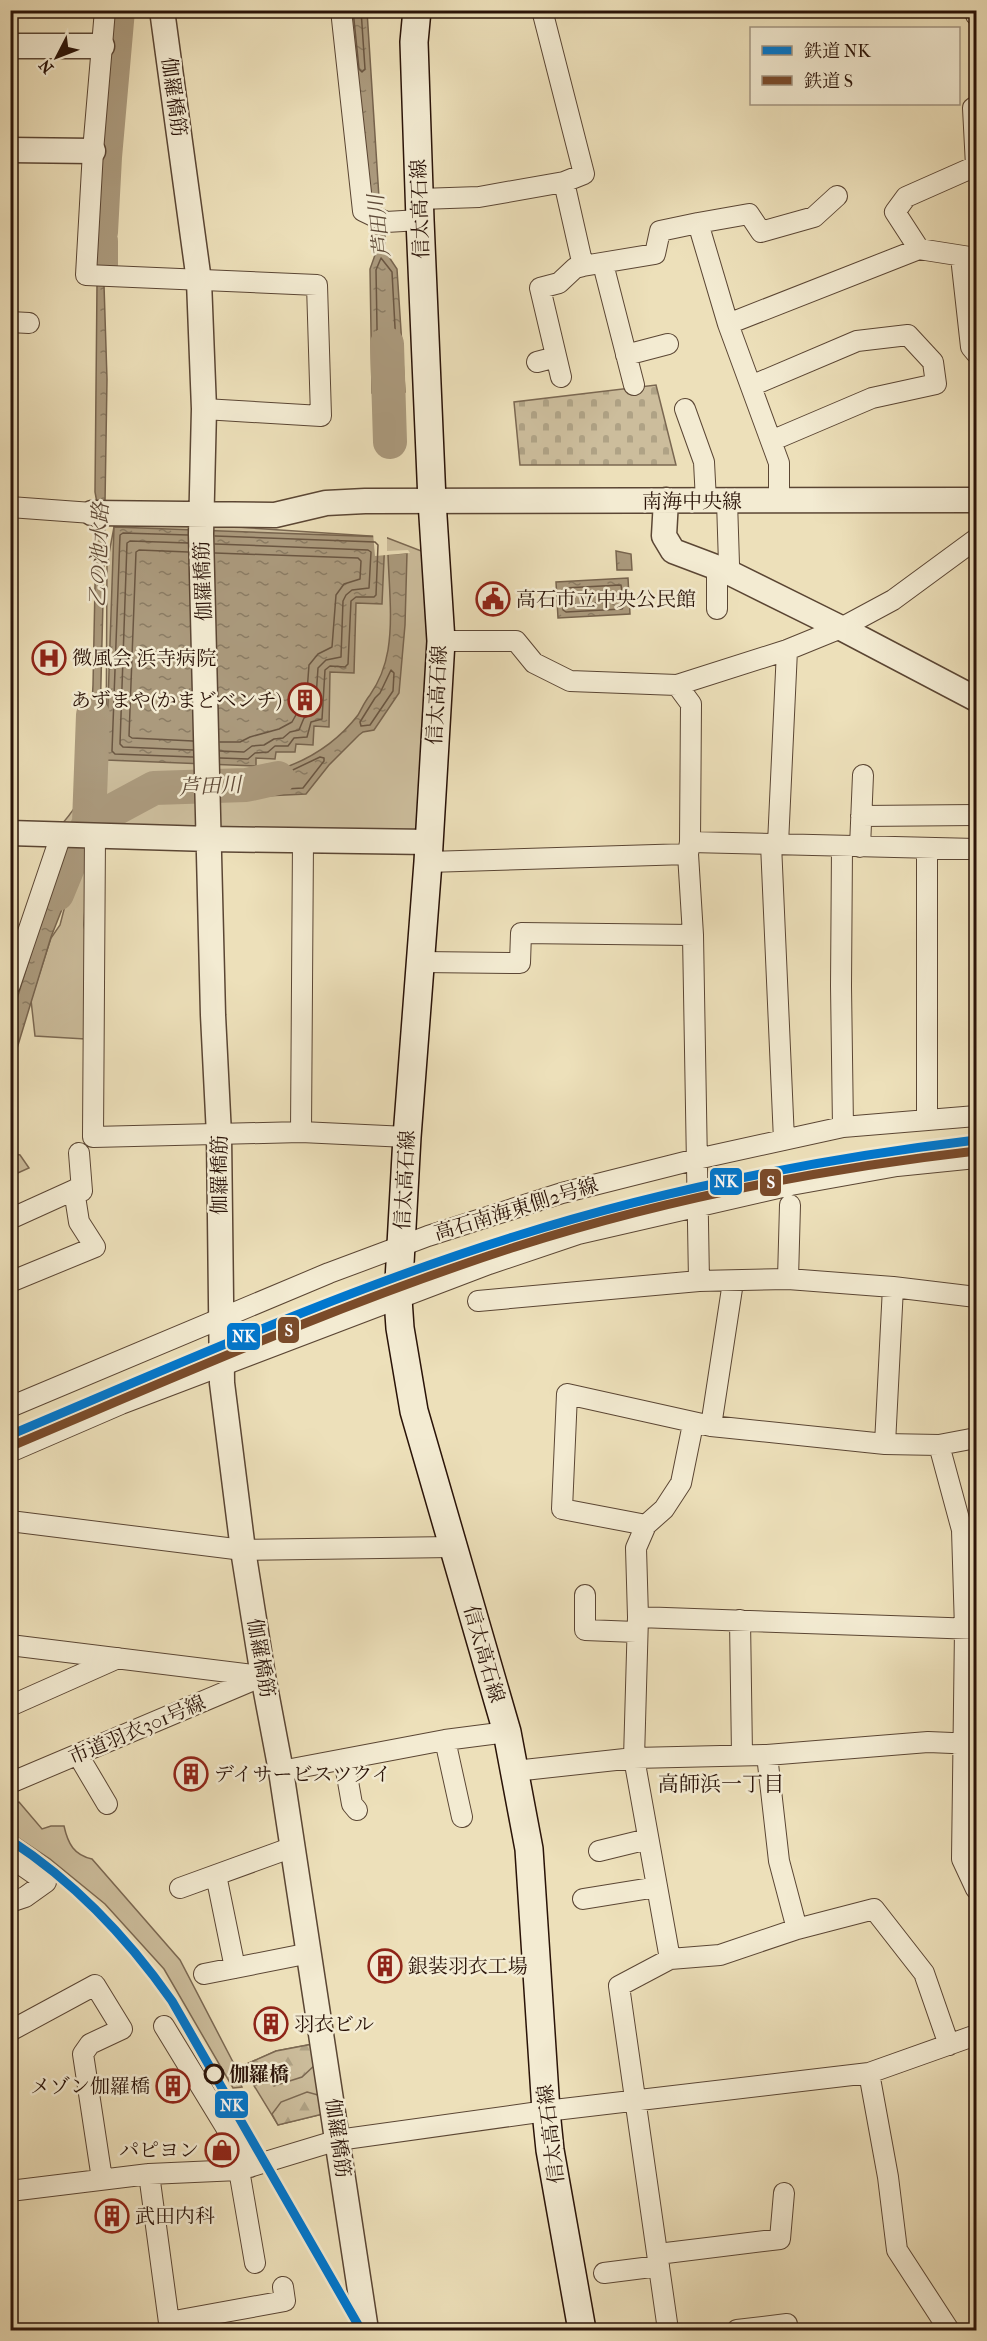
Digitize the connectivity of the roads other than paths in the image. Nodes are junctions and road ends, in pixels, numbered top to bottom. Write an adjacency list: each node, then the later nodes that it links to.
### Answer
1 (105, 10): 9 (street)
2 (162, 10): 21 (street, 伽羅橋筋)
3 (341, 10): 15 (street)
4 (417, 10): 15 (main road, 信太高石線)
5 (542, 10): 13 (street)
6 (975, 10): 7 (street)
7 (976, 15)
8 (10, 46): 9 (street)
9 (102, 46): 12 (street)
10 (976, 106): 17 (street)
11 (10, 150): 12 (street)
12 (93, 151): 21 (street)
13 (564, 182): 15 (street); 20 (street)
14 (837, 196): 16 (street)
15 (420, 210): 33 (main road, 信太高石線)
16 (698, 223): 19 (street); 22 (street)
17 (919, 249): 18 (street); 22 (street)
18 (969, 258): 24 (street)
19 (603, 264): 20 (street); 25 (street)
20 (583, 266): 26 (street)
21 (199, 281): 29 (street, 伽羅橋筋); 29 (street)
22 (728, 324): 28 (street)
23 (668, 344): 25 (street)
24 (976, 353)
25 (626, 355): 27 (street)
26 (561, 377)
27 (633, 385)
28 (751, 386): 31 (street); 31 (street)
29 (204, 409): 39 (street, 伽羅橋筋)
30 (685, 409): 34 (street)
31 (771, 441): 35 (street)
32 (666, 500): 33 (street, 南海中央線); 34 (street, 南海中央線); 41 (street)
33 (420, 501): 39 (street, 南海中央線); 44 (main road, 信太高石線)
34 (716, 501): 35 (street, 南海中央線); 41 (street)
35 (779, 501): 36 (street, 南海中央線)
36 (976, 501)
37 (10, 507): 38 (street)
38 (100, 513): 39 (street, 南海中央線)
39 (201, 513): 54 (street, 伽羅橋筋)
40 (976, 539): 43 (street)
41 (722, 570): 42 (street); 43 (street)
42 (717, 609)
43 (841, 628): 45 (street); 47 (street)
44 (441, 641): 46 (street); 61 (main road, 信太高石線)
45 (787, 650): 46 (street); 56 (street)
46 (677, 685): 58 (street)
47 (976, 699)
48 (863, 774): 50 (street)
49 (976, 815): 50 (street)
50 (861, 816): 57 (street)
51 (10, 833): 52 (street)
52 (61, 835): 53 (street); 64 (street)
53 (95, 836): 54 (street); 69 (street)
54 (210, 839): 55 (street); 69 (street, 伽羅橋筋)
55 (303, 840): 61 (street); 68 (street)
56 (774, 844): 57 (street); 58 (street); 71 (street)
57 (851, 847): 59 (street); 67 (street)
58 (689, 848): 61 (street); 62 (street)
59 (927, 848): 60 (street); 66 (street)
60 (976, 849)
61 (429, 852): 63 (main road, 信太高石線)
62 (693, 935): 63 (street); 74 (street)
63 (421, 962): 70 (main road, 信太高石線)
64 (10, 986)
65 (976, 1116): 66 (street, 高石南海東側2号線)
66 (927, 1120): 67 (street, 高石南海東側2号線)
67 (843, 1127): 71 (street, 高石南海東側2号線)
68 (301, 1132): 69 (street); 70 (street)
69 (219, 1135): 88 (street, 伽羅橋筋)
70 (407, 1137): 79 (main road, 信太高石線)
71 (784, 1140): 74 (street, 高石南海東側2号線)
72 (79, 1153): 75 (street)
73 (976, 1158): 76 (street)
74 (697, 1159): 76 (street); 79 (street, 高石南海東側2号線)
75 (74, 1190): 78 (street); 82 (street)
76 (698, 1205): 81 (street); 86 (street)
77 (789, 1206): 80 (street)
78 (10, 1219)
79 (401, 1246): 86 (main road, 信太高石線); 88 (street, 高石南海東側2号線)
80 (788, 1279): 83 (street); 84 (street)
81 (699, 1281): 83 (street); 87 (street)
82 (10, 1282)
83 (733, 1282): 91 (street)
84 (893, 1287): 85 (street); 93 (street)
85 (976, 1297)
86 (398, 1299): 89 (street); 98 (main road, 信太高石線)
87 (478, 1301)
88 (220, 1321): 89 (street, 伽羅橋筋); 90 (street, 高石南海東側2号線)
89 (220, 1367): 95 (street); 99 (street, 伽羅橋筋)
90 (10, 1407)
91 (702, 1425): 93 (street); 97 (street); 97 (street)
92 (976, 1438): 94 (street)
93 (885, 1444): 94 (street)
94 (939, 1445): 103 (street)
95 (10, 1452)
96 (10, 1521): 99 (street)
97 (646, 1525): 102 (street)
98 (453, 1547): 99 (street); 108 (main road, 信太高石線)
99 (243, 1550): 106 (street, 伽羅橋筋)
100 (585, 1595): 102 (street)
101 (740, 1620): 102 (street); 103 (street); 112 (street)
102 (637, 1624): 114 (street)
103 (971, 1629): 110 (street)
104 (10, 1645): 105 (street)
105 (118, 1658): 106 (street); 107 (street)
106 (263, 1676): 111 (street, 市道羽衣301号線); 116 (street, 伽羅橋筋)
107 (10, 1706)
108 (507, 1732): 109 (street); 117 (main road, 信太高石線)
109 (446, 1740): 115 (street); 121 (street)
110 (970, 1744): 113 (street); 129 (street)
111 (78, 1755): 118 (street, 市道羽衣301号線); 119 (street)
112 (742, 1755): 113 (street); 114 (street)
113 (766, 1755): 132 (street)
114 (634, 1758): 117 (street); 122 (street)
115 (344, 1759): 116 (street); 120 (street)
116 (282, 1771): 123 (street, 伽羅橋筋)
117 (515, 1771): 143 (main road, 信太高石線)
118 (10, 1783)
119 (107, 1804)
120 (357, 1810)
121 (462, 1817)
122 (648, 1839): 124 (street); 127 (street)
123 (293, 1846): 126 (street); 133 (street, 伽羅橋筋)
124 (599, 1851)
125 (10, 1857): 131 (street)
126 (216, 1875): 128 (street); 135 (street)
127 (657, 1887): 130 (street); 134 (street)
128 (180, 1888)
129 (976, 1889)
130 (583, 1899)
131 (10, 1902)
132 (797, 1929): 134 (street); 140 (street)
133 (310, 1953): 135 (street); 144 (street, 伽羅橋筋)
134 (670, 1959): 142 (street)
135 (235, 1968): 136 (street)
136 (204, 1974)
137 (164, 2025): 145 (street)
138 (10, 2031): 147 (street)
139 (976, 2035): 140 (street)
140 (949, 2045): 141 (street)
141 (869, 2073): 142 (street); 160 (street)
142 (636, 2102): 143 (street); 150 (street)
143 (546, 2111): 144 (street); 157 (main road, 信太高石線)
144 (338, 2139): 145 (street); 156 (street, 伽羅橋筋)
145 (244, 2168): 146 (street); 151 (street)
146 (149, 2175): 147 (street); 155 (street)
147 (102, 2179): 148 (street)
148 (12, 2185)
149 (784, 2193): 150 (street)
150 (658, 2260): 152 (street); 158 (street)
151 (255, 2263)
152 (604, 2273)
153 (283, 2287): 155 (street)
154 (787, 2324): 159 (street)
155 (169, 2326)
156 (366, 2331)
157 (582, 2331)
158 (668, 2331)
159 (737, 2331)
160 (949, 2331)

